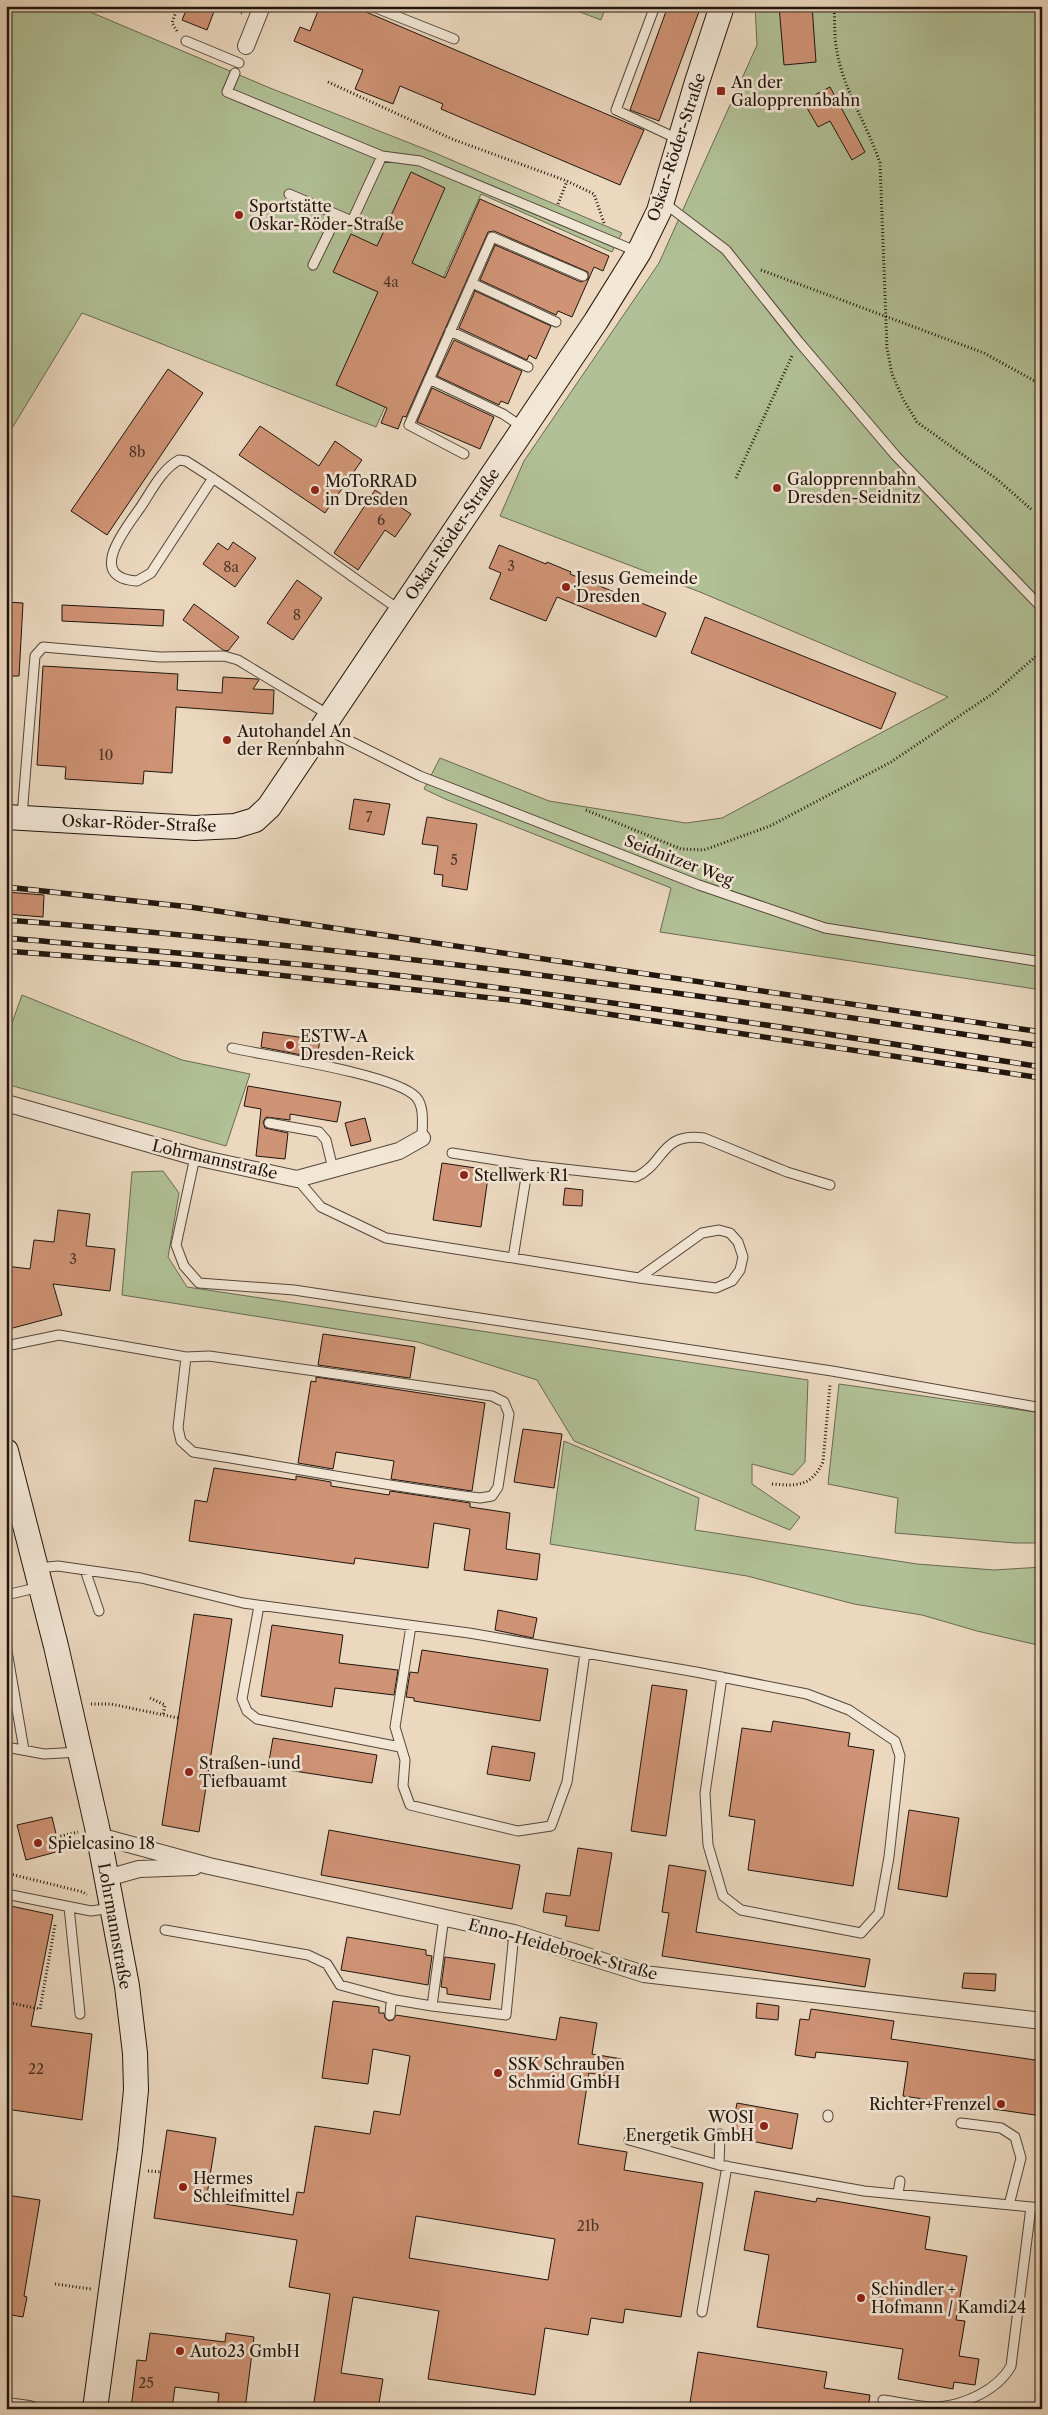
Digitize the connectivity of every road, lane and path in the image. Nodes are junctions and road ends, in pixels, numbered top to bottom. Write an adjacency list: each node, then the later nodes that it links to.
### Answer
1 (178, 6): 10 (path)
2 (225, 6): 8 (path)
3 (262, 6): 11 (street)
4 (655, 6): 15 (lane)
5 (722, 6): 15 (street, Oskar-Röder-Straße)
6 (834, 6): 28 (path)
7 (377, 7): 9 (lane)
8 (245, 14)
9 (454, 39)
10 (186, 41): 12 (lane)
11 (246, 46)
12 (239, 63)
13 (235, 73): 16 (lane)
14 (328, 82): 17 (path)
15 (680, 140): 19 (street, Oskar-Röder-Straße)
16 (382, 156): 20 (lane); 21 (lane)
17 (567, 181): 21 (path); 22 (path)
18 (289, 194): 20 (lane)
19 (662, 201): 23 (street, Oskar-Röder-Straße); 31 (lane)
20 (337, 216): 24 (lane)
21 (553, 217): 22 (lane)
22 (611, 242): 23 (lane)
23 (639, 252): 35 (street, Oskar-Röder-Straße)
24 (313, 265)
25 (758, 269): 28 (path)
26 (583, 276): 27 (lane)
27 (472, 283): 29 (lane); 30 (lane)
28 (885, 317): 34 (path); 39 (path)
29 (556, 322)
30 (450, 332): 32 (lane); 33 (lane)
31 (799, 342): 38 (path); 40 (lane)
32 (528, 367)
33 (429, 379): 35 (lane); 36 (lane)
34 (1042, 385)
35 (524, 428): 41 (street, Oskar-Röder-Straße)
36 (464, 454)
37 (213, 478): 37 (lane); 41 (lane)
38 (736, 478)
39 (1032, 510)
40 (1042, 608)
41 (400, 610): 43 (street, Oskar-Röder-Straße)
42 (1042, 651): 44 (path)
43 (327, 722): 45 (street, Oskar-Röder-Straße); 45 (lane, Seidnitzer Weg); 46 (lane, Seidnitzer Weg)
44 (586, 810)
45 (14, 817)
46 (1042, 962)
47 (232, 1048): 50 (lane)
48 (6, 1103): 52 (street, Lohrmannstraße)
49 (269, 1123): 54 (lane)
50 (422, 1138): 54 (street, Lohrmannstraße)
51 (452, 1153): 53 (lane)
52 (195, 1157): 55 (street, Lohrmannstraße); 61 (lane)
53 (528, 1165): 56 (lane); 57 (lane)
54 (333, 1169): 55 (street, Lohrmannstraße)
55 (297, 1179): 57 (lane)
56 (830, 1185)
57 (513, 1258): 58 (lane)
58 (639, 1278): 58 (lane)
59 (6, 1346): 60 (lane)
60 (186, 1357): 60 (lane)
61 (832, 1371): 62 (lane); 64 (path)
62 (1042, 1408)
63 (6, 1451): 66 (street, Lohrmannstraße)
64 (772, 1484)
65 (85, 1570): 66 (lane); 68 (lane); 69 (lane)
66 (38, 1578): 67 (lane); 75 (street, Lohrmannstraße)
67 (6, 1596)
68 (259, 1606): 70 (lane); 79 (lane)
69 (99, 1611)
70 (411, 1626): 72 (lane); 79 (lane)
71 (6, 1645): 80 (lane)
72 (586, 1654): 73 (lane); 79 (lane)
73 (722, 1677): 73 (lane)
74 (150, 1698): 76 (path)
75 (69, 1703): 76 (path); 81 (street, Lohrmannstraße)
76 (163, 1716): 77 (path)
77 (178, 1718)
78 (6, 1747): 80 (lane)
79 (400, 1747)
80 (24, 1750): 81 (lane)
81 (80, 1752): 82 (street, Lohrmannstraße)
82 (99, 1836): 83 (street, Enno-Heidebroek-Straße); 85 (street, Lohrmannstraße)
83 (208, 1866): 85 (street, Enno-Heidebroek-Straße); 91 (street, Enno-Heidebroek-Straße)
84 (6, 1874): 87 (path)
85 (107, 1878): 90 (street, Lohrmannstraße)
86 (6, 1894): 88 (lane)
87 (88, 1895)
88 (59, 1905): 89 (lane); 95 (path)
89 (69, 1907): 90 (lane); 97 (lane)
90 (112, 1908): 117 (street, Lohrmannstraße)
91 (444, 1917): 93 (street, Enno-Heidebroek-Straße); 96 (lane)
92 (165, 1930): 94 (lane)
93 (514, 1933): 96 (lane); 99 (street, Enno-Heidebroek-Straße)
94 (396, 2000): 96 (lane); 98 (lane)
95 (6, 2002)
96 (432, 2006)
97 (80, 2014)
98 (390, 2014)
99 (1042, 2021)
100 (961, 2123): 108 (lane)
101 (720, 2134): 103 (lane)
102 (630, 2140): 103 (lane)
103 (723, 2165): 107 (lane); 113 (lane)
104 (152, 2172): 105 (path)
105 (161, 2172)
106 (900, 2181): 107 (lane)
107 (898, 2194): 108 (lane)
108 (1009, 2205): 109 (lane)
109 (1031, 2207): 110 (lane); 114 (lane)
110 (1042, 2208)
111 (55, 2284): 112 (path)
112 (84, 2288)
113 (702, 2312)
114 (883, 2400)
115 (6, 2406): 116 (street)
116 (30, 2409)
117 (95, 2409)

